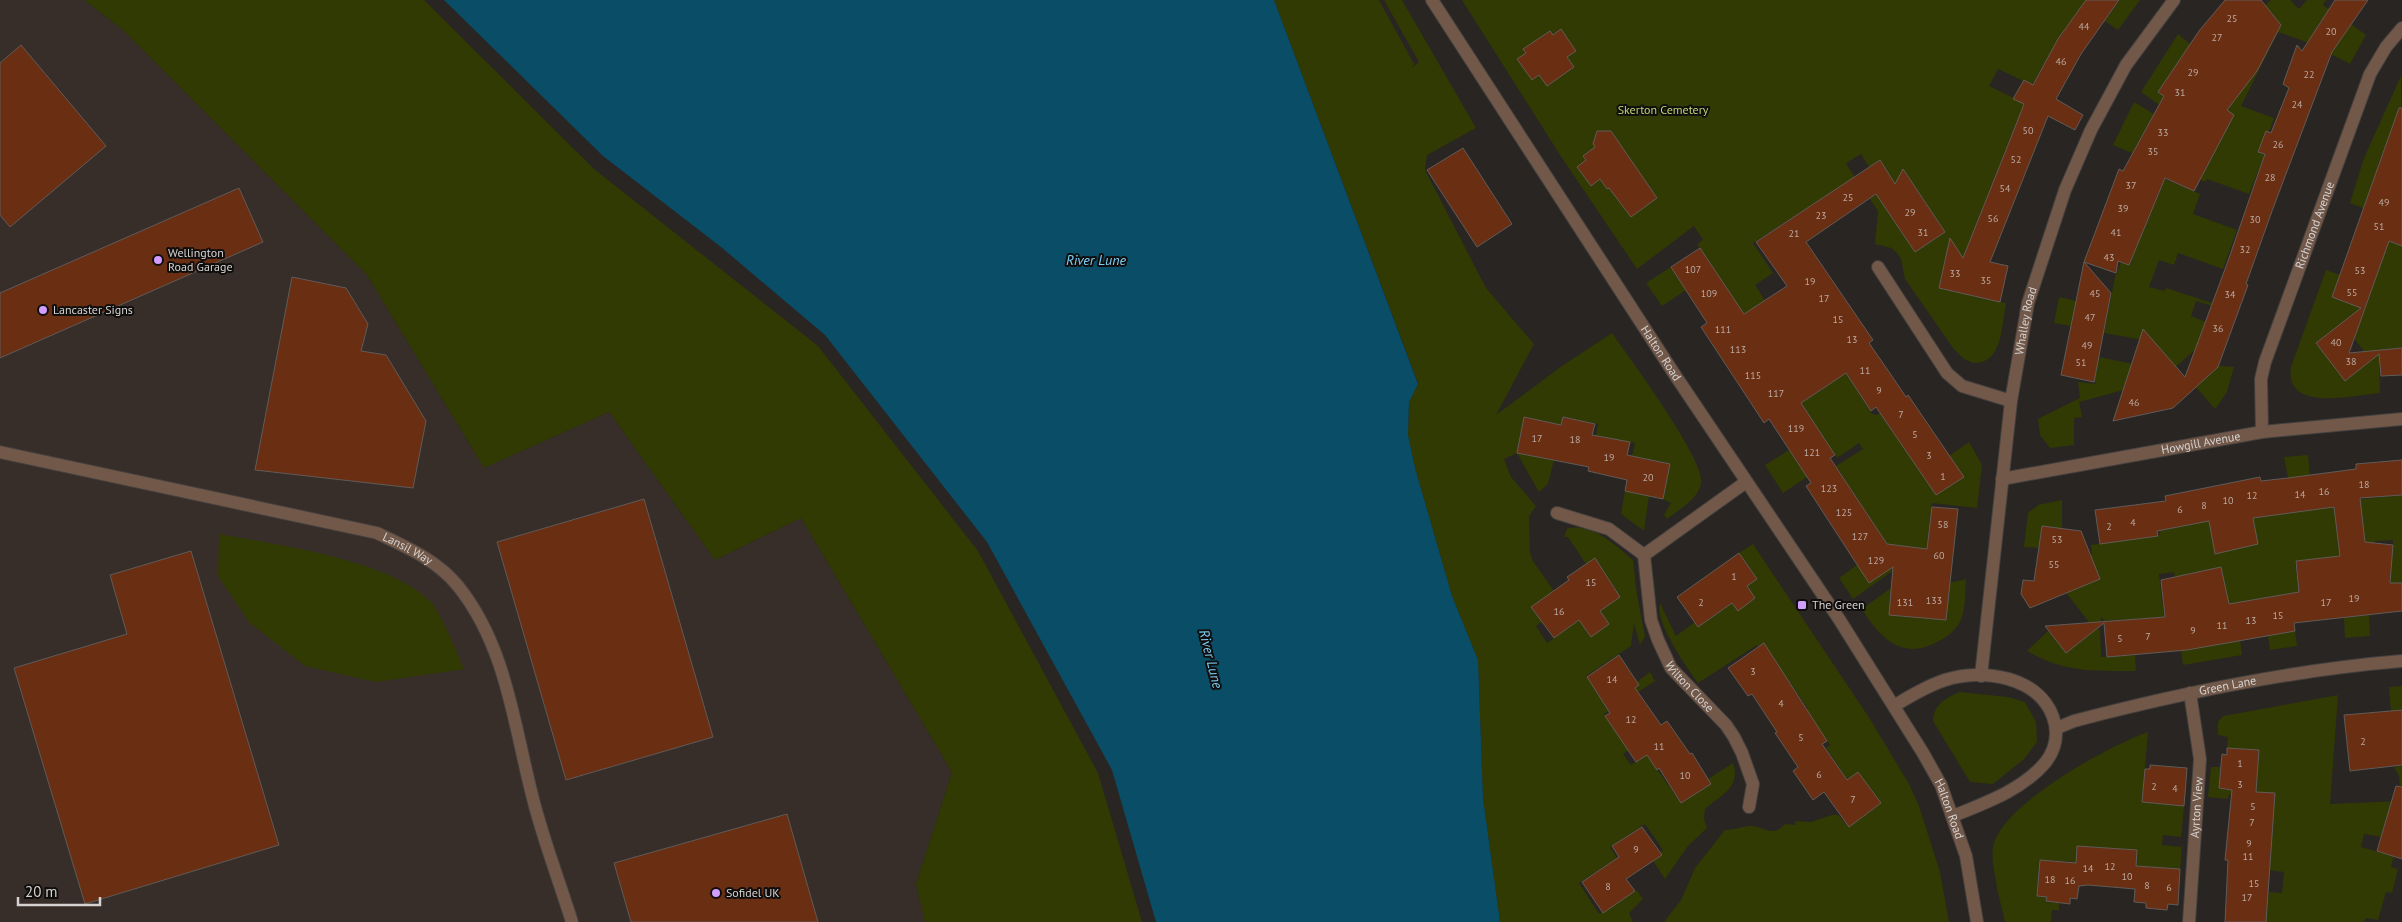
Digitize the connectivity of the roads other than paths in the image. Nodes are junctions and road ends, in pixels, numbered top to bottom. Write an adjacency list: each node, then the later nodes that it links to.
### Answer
1 (1432, 0): 10 (street, Halton Road)
2 (2174, 0): 5 (street, Whalley Road)
3 (2402, 28): 7 (street, Richmond Avenue)
4 (1878, 267): 5 (street)
5 (2011, 401): 9 (street, Whalley Road)
6 (2402, 419): 7 (street, Howgill Avenue)
7 (2262, 432): 9 (street, Howgill Avenue)
8 (0, 452): 20 (street, Lansil Way)
9 (2002, 478): 14 (street, Whalley Road)
10 (1746, 482): 12 (street); 16 (street, Halton Road)
11 (1557, 513): 12 (street)
12 (1644, 555): 18 (street, Wilton Close)
13 (2402, 661): 15 (street, Green Lane)
14 (1981, 676): 16 (street); 17 (street)
15 (2190, 693): 17 (street, Green Lane); 22 (street, Ayrton View)
16 (1894, 706): 19 (street, Halton Road)
17 (2057, 728): 19 (street)
18 (1749, 808)
19 (1953, 816): 21 (street, Halton Road)
20 (572, 922)
21 (1977, 922)
22 (2189, 922)

